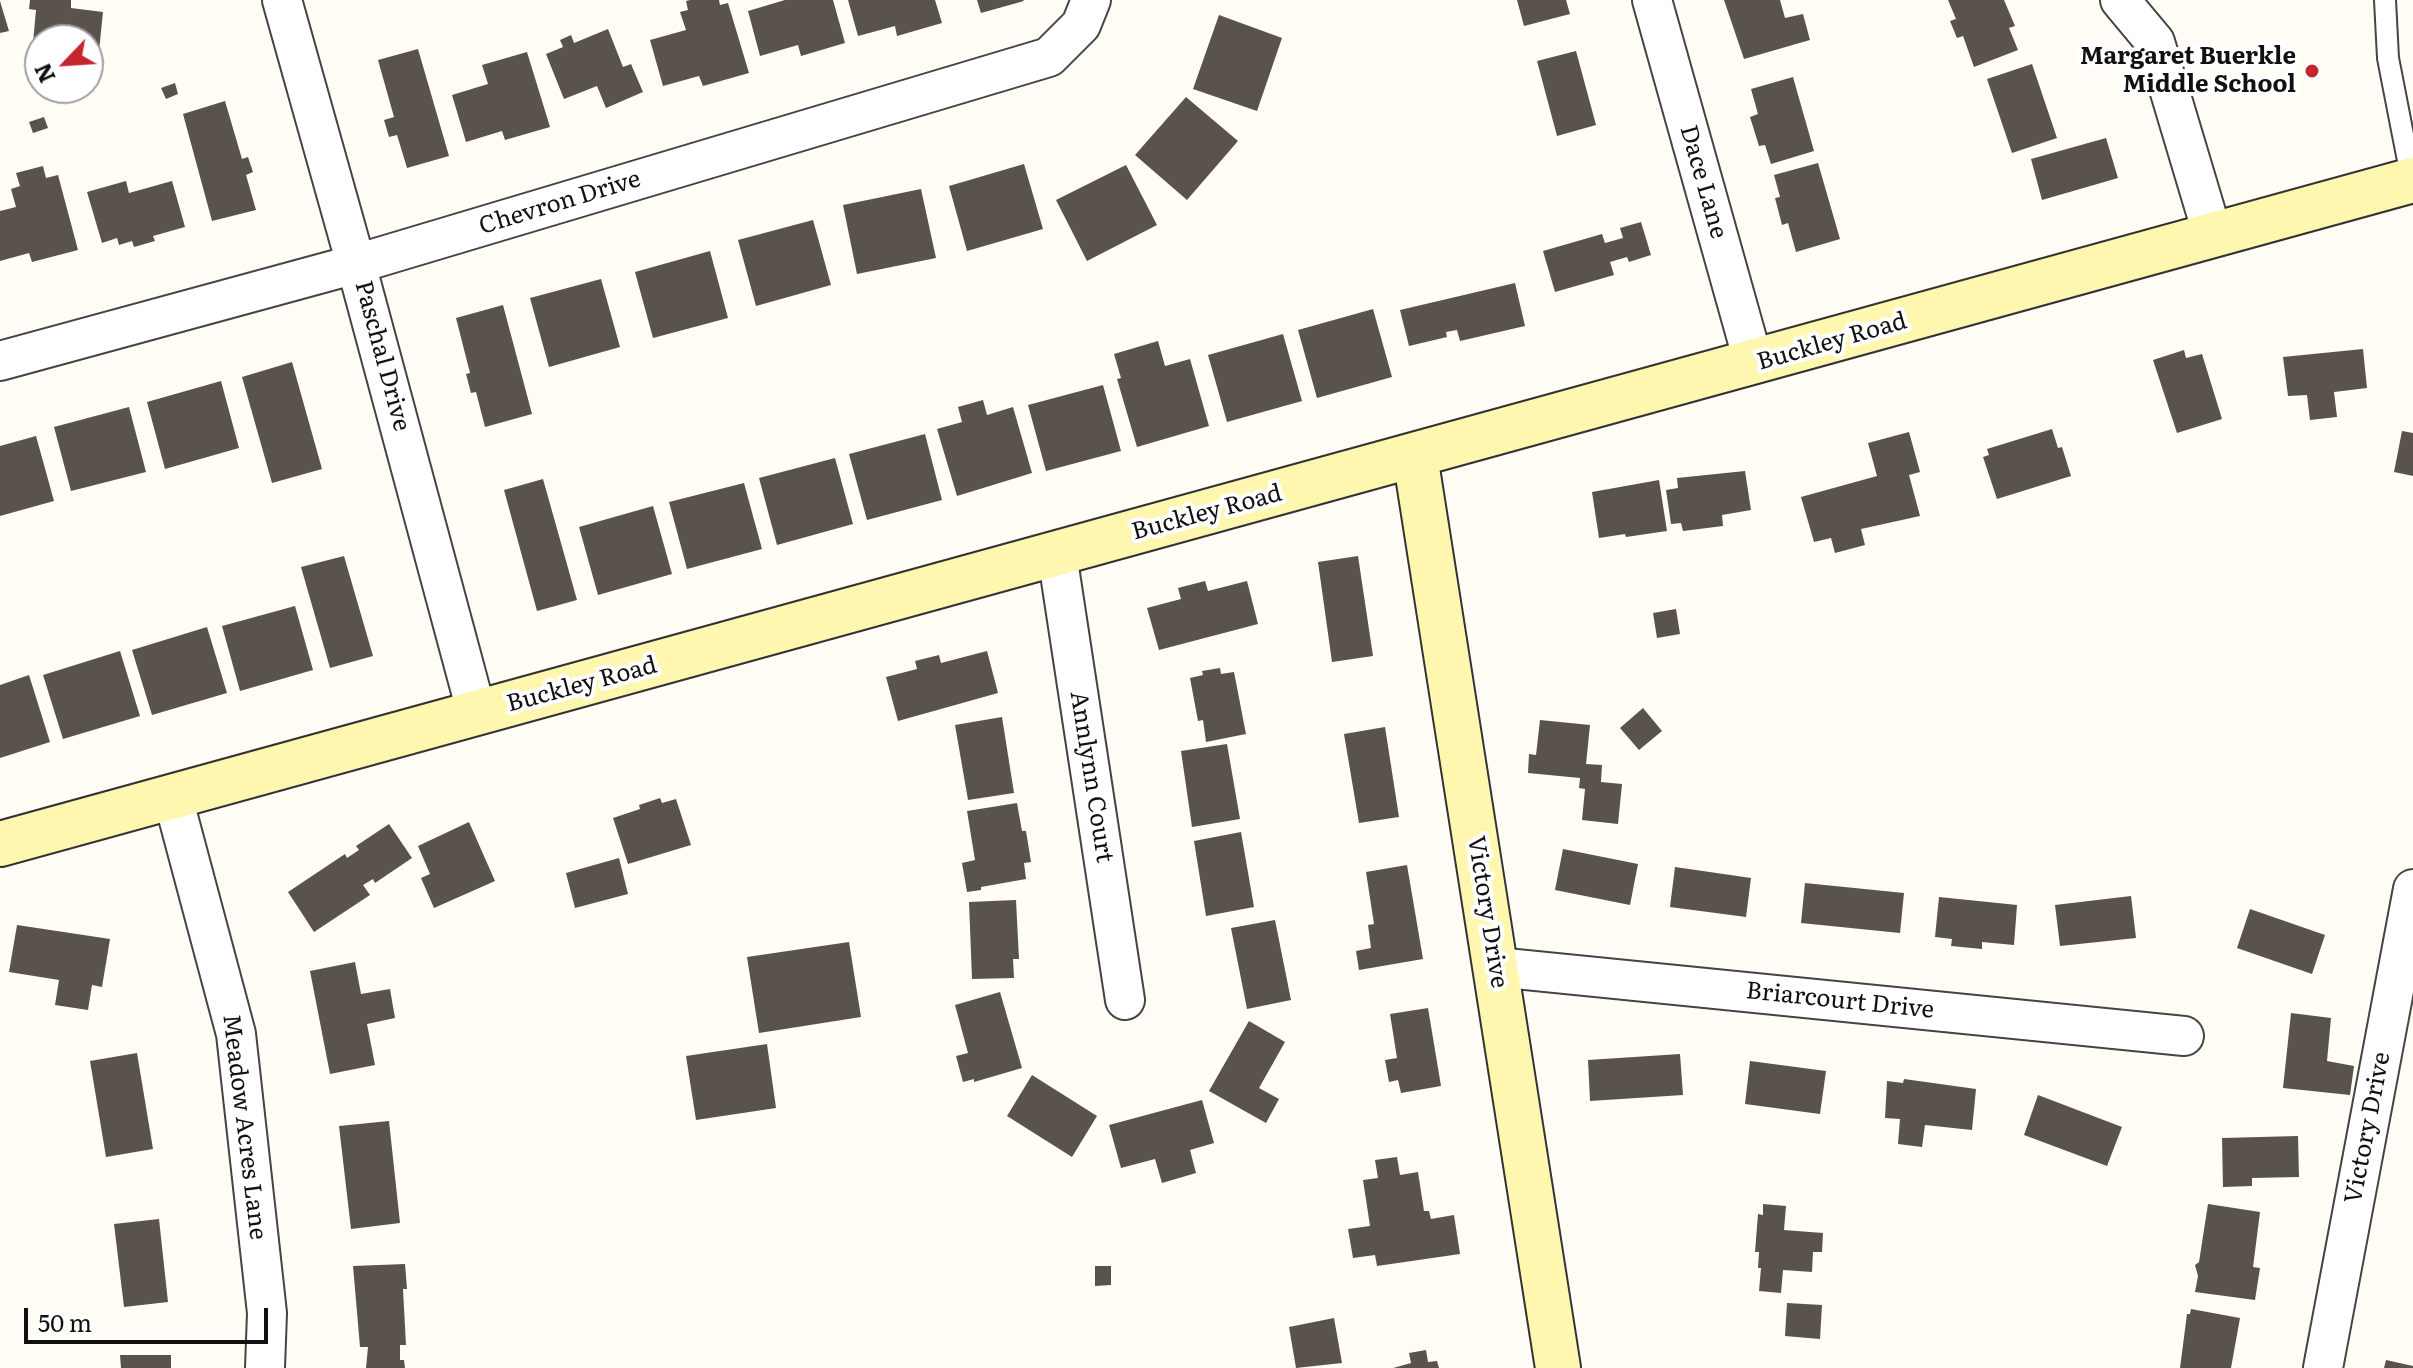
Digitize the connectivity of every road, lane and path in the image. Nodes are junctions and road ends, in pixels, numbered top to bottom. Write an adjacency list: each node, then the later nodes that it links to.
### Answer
1 (282, 0): 8 (street, Paschal Drive)
2 (1091, 0): 8 (street, Chevron Drive)
3 (1652, 0): 10 (street, Dace Lane)
4 (2120, 0): 7 (street)
5 (2385, 0): 6 (lane)
6 (2412, 180): 7 (street, Buckley Road)
7 (2213, 236): 10 (street, Buckley Road)
8 (356, 264): 9 (street, Chevron Drive); 13 (street, Paschal Drive)
9 (0, 361)
10 (1754, 364): 11 (street, Buckley Road)
11 (1415, 456): 12 (street, Buckley Road); 17 (street, Victory Drive)
12 (1057, 554): 13 (street, Buckley Road); 18 (street, Annlynn Court)
13 (477, 714): 14 (street, Buckley Road)
14 (173, 798): 15 (street, Buckley Road); 20 (street, Meadow Acres Lane)
15 (0, 844)
16 (2413, 889): 22 (street, Victory Drive)
17 (1496, 967): 19 (street, Briarcourt Drive); 21 (street, Victory Drive)
18 (1125, 1000)
19 (2184, 1036)
20 (265, 1368)
21 (1558, 1368)
22 (2323, 1368)

